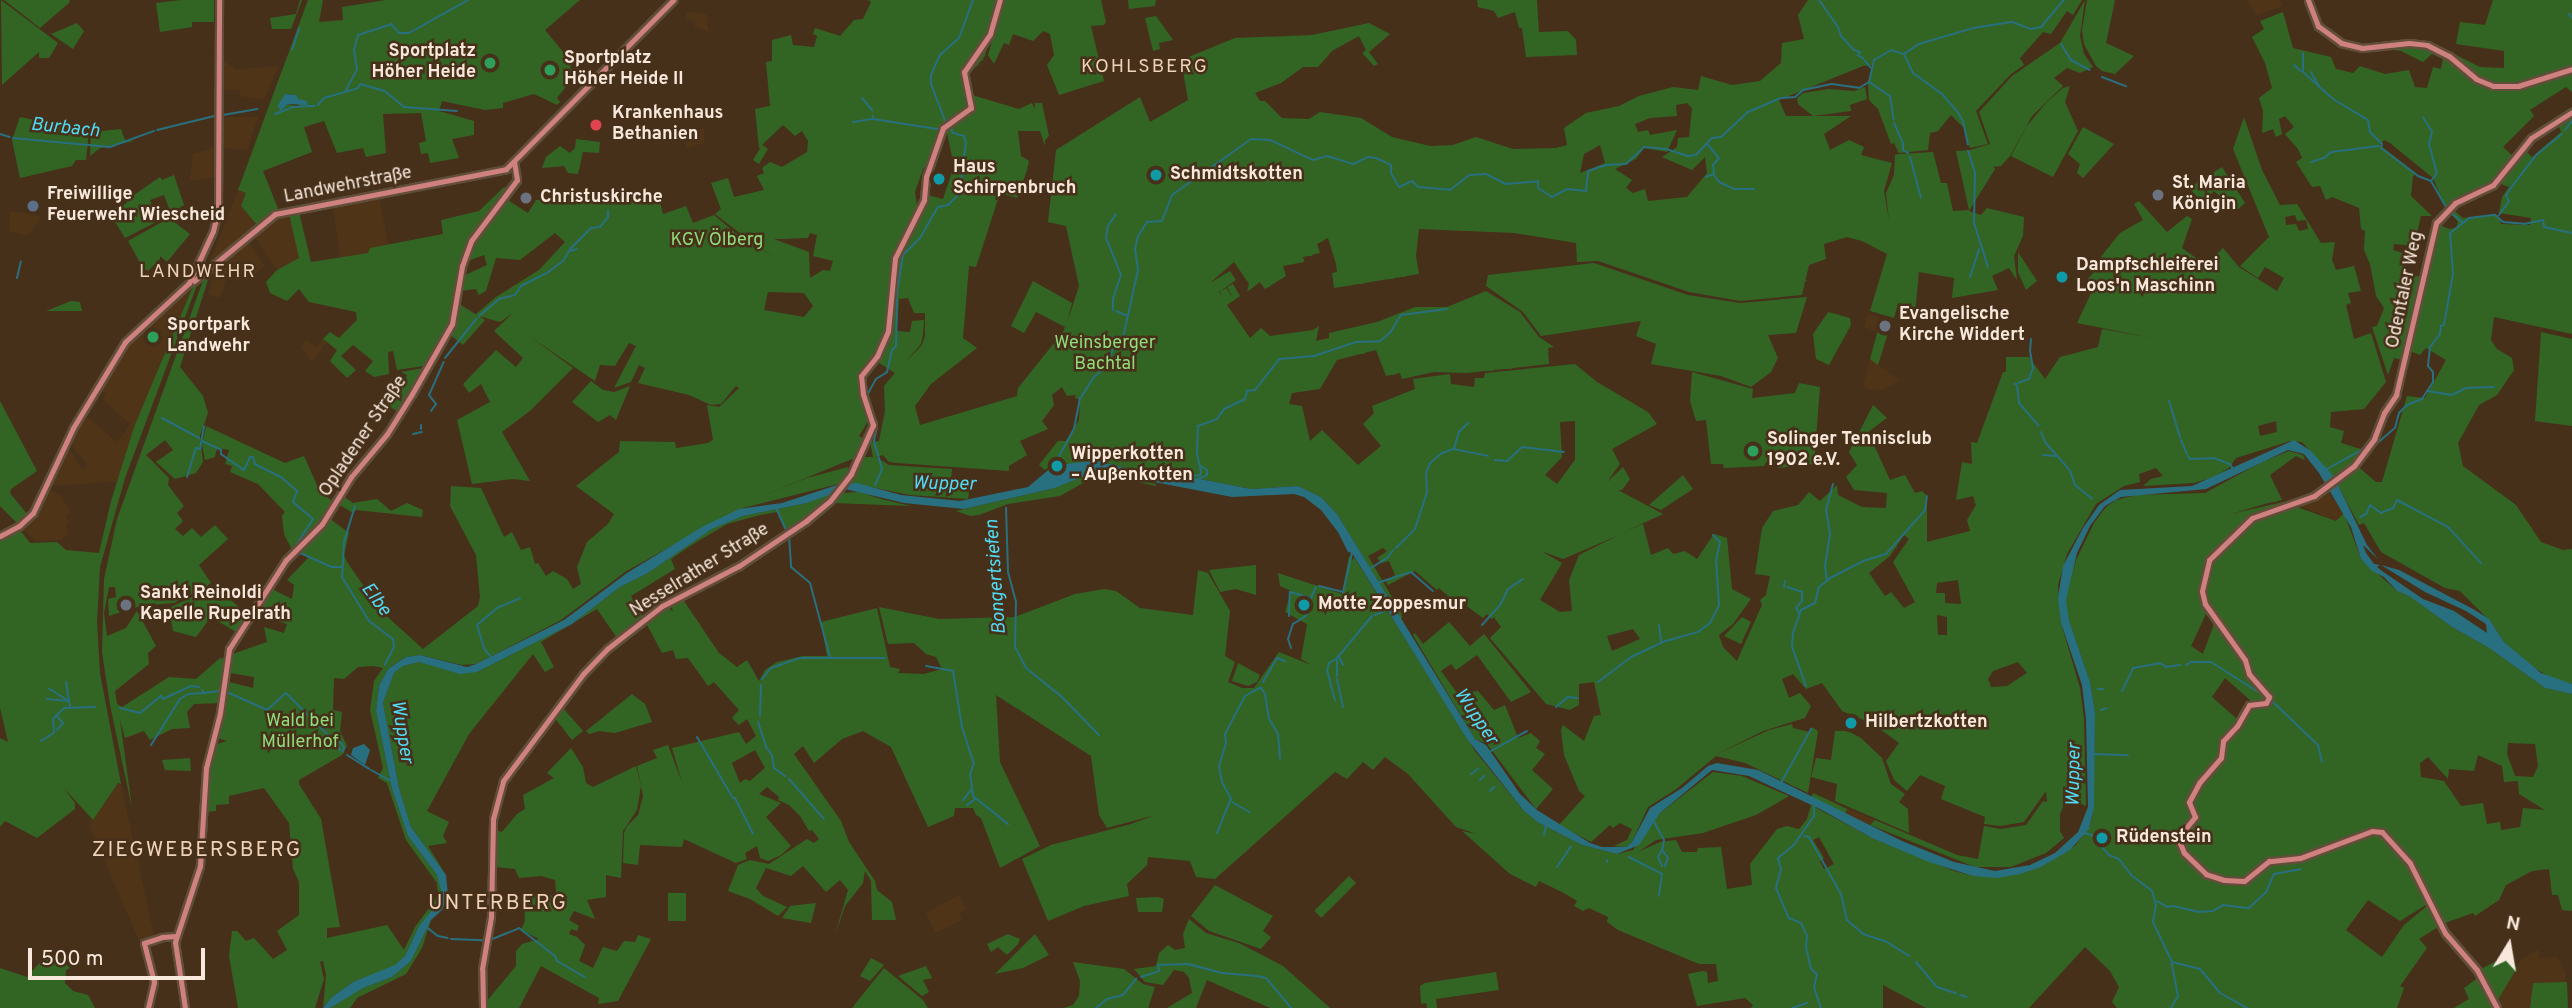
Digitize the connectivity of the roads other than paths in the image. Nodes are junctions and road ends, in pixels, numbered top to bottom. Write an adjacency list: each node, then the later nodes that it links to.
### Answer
1 (219, 0): 8 (main road)
2 (673, 0): 7 (main road)
3 (1000, 0): 17 (main road, Nesselrather Straße)
4 (2308, 0): 5 (main road)
5 (2572, 69)
6 (2572, 112): 18 (main road, Odentaler Weg)
7 (514, 162): 8 (main road, Landwehrstraße); 11 (main road, Opladener Straße)
8 (201, 271): 9 (main road, Landwehrstraße); 9 (main road)
9 (189, 283): 10 (main road)
10 (0, 536)
11 (182, 916): 12 (main road); 13 (main road)
12 (176, 936): 13 (main road); 14 (main road)
13 (162, 937): 14 (main road); 15 (main road)
14 (175, 946): 16 (main road)
15 (148, 1008)
16 (186, 1008)
17 (483, 1008)
18 (2497, 1008)

